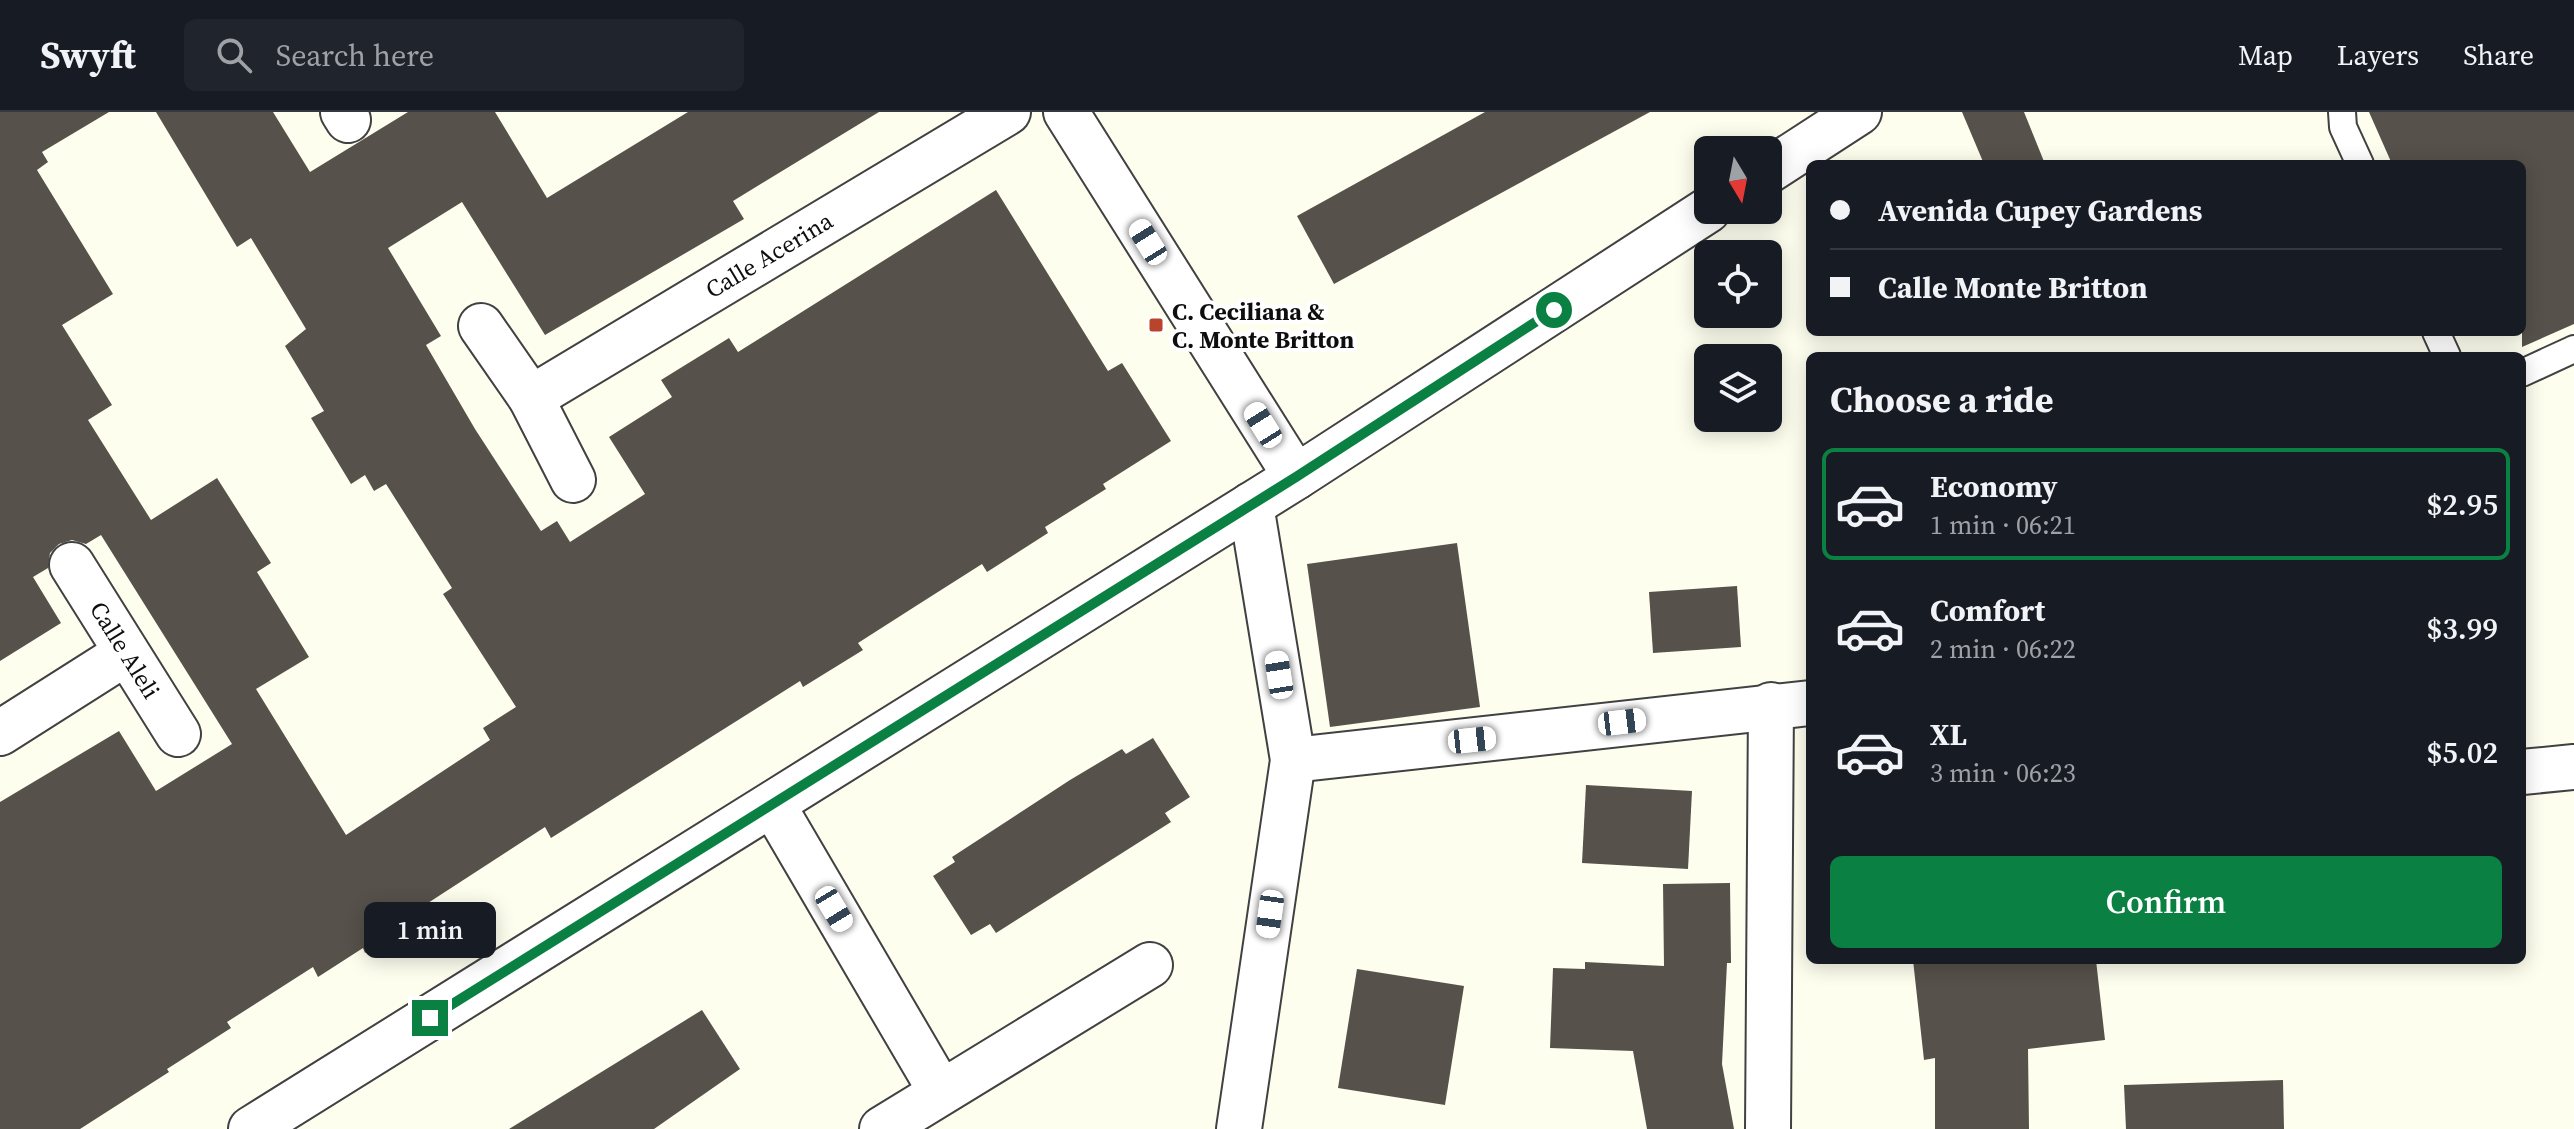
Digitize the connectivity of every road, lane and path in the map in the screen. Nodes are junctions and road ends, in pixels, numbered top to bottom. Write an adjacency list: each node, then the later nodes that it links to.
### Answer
1 (1008, 112): 11 (street, Calle Acerina)
2 (1066, 112): 12 (street)
3 (1859, 112): 6 (street)
4 (2342, 112): 5 (lane)
5 (2358, 160)
6 (1782, 162)
7 (1694, 219): 12 (street)
8 (481, 326): 11 (street)
9 (2574, 349): 10 (lane)
10 (2526, 371)
11 (531, 398): 13 (street)
12 (1296, 477): 14 (street)
13 (573, 480)
14 (1251, 505): 20 (street); 23 (street)
15 (72, 565): 16 (street, Calle Aleli)
16 (126, 653): 18 (street); 19 (street, Calle Aleli)
17 (1790, 704): 20 (street); 29 (street)
18 (0, 733)
19 (178, 734)
20 (1293, 760): 28 (street)
21 (2574, 767): 22 (street)
22 (2526, 772)
23 (773, 805): 25 (street); 26 (street)
24 (1150, 965): 25 (street)
25 (941, 1092): 27 (street)
26 (251, 1129)
27 (882, 1129)
28 (1239, 1129)
29 (1768, 1129)

